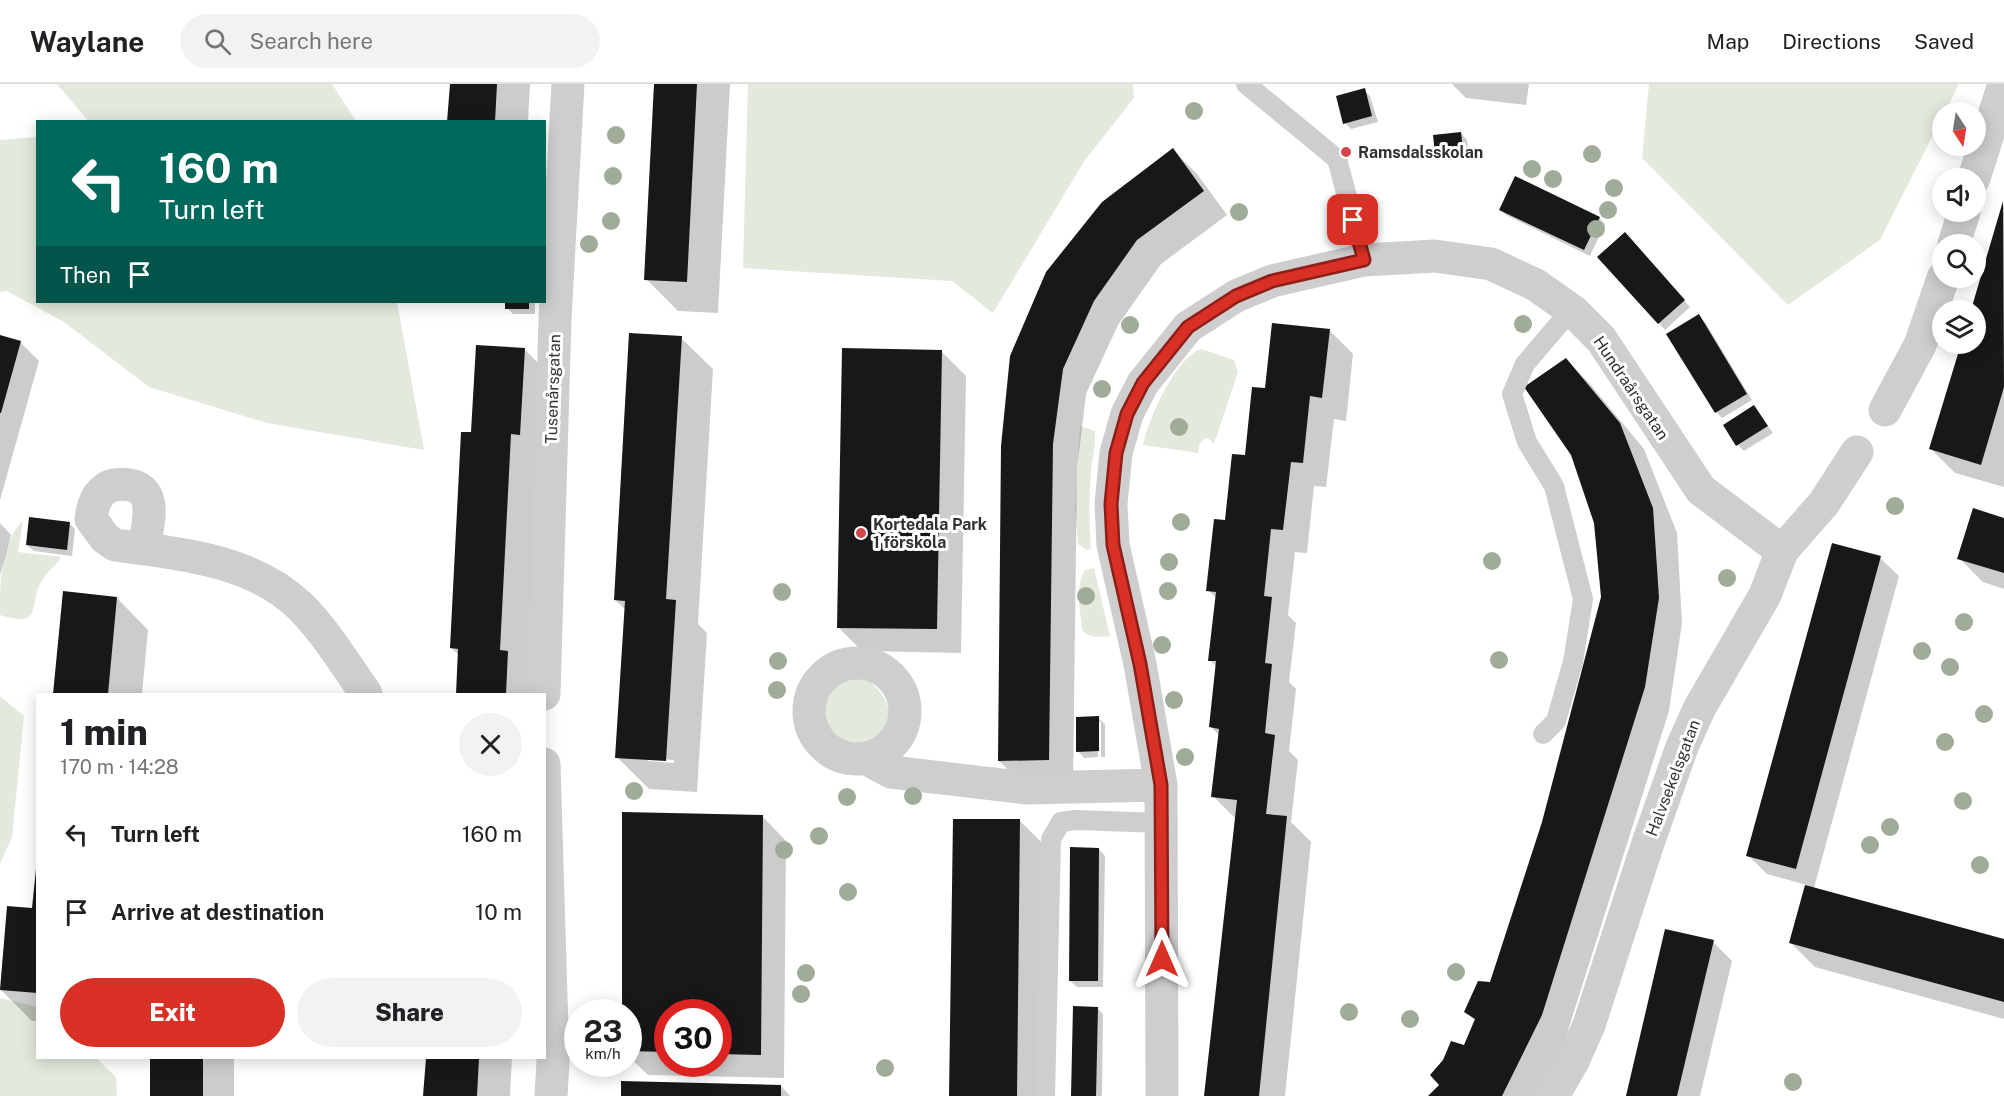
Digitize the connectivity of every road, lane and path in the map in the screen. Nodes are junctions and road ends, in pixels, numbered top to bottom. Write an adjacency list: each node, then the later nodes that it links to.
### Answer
1 (568, 84): 13 (street, Tusenårsgatan)
2 (1246, 84): 5 (lane)
3 (2004, 84): 4 (street)
4 (1977, 168)
5 (1364, 260): 7 (street, Hundraårsgatan); 16 (street, Hundraårsgatan)
6 (1940, 288): 8 (street)
7 (1571, 310): 11 (street, Hundraårsgatan); 14 (lane)
8 (1885, 410)
9 (1857, 452): 11 (street, Halvsekelsgatan)
10 (144, 549): 12 (street)
11 (1782, 551): 22 (street, Halvsekelsgatan)
12 (365, 693)
13 (544, 693)
14 (1543, 734)
15 (867, 759): 16 (street)
16 (1161, 785): 18 (street, Hundraårsgatan)
17 (546, 813): 19 (street)
18 (1163, 823): 20 (lane); 21 (street, Hundraårsgatan)
19 (551, 1096)
20 (1045, 1096)
21 (1162, 1096)
22 (1553, 1096)

